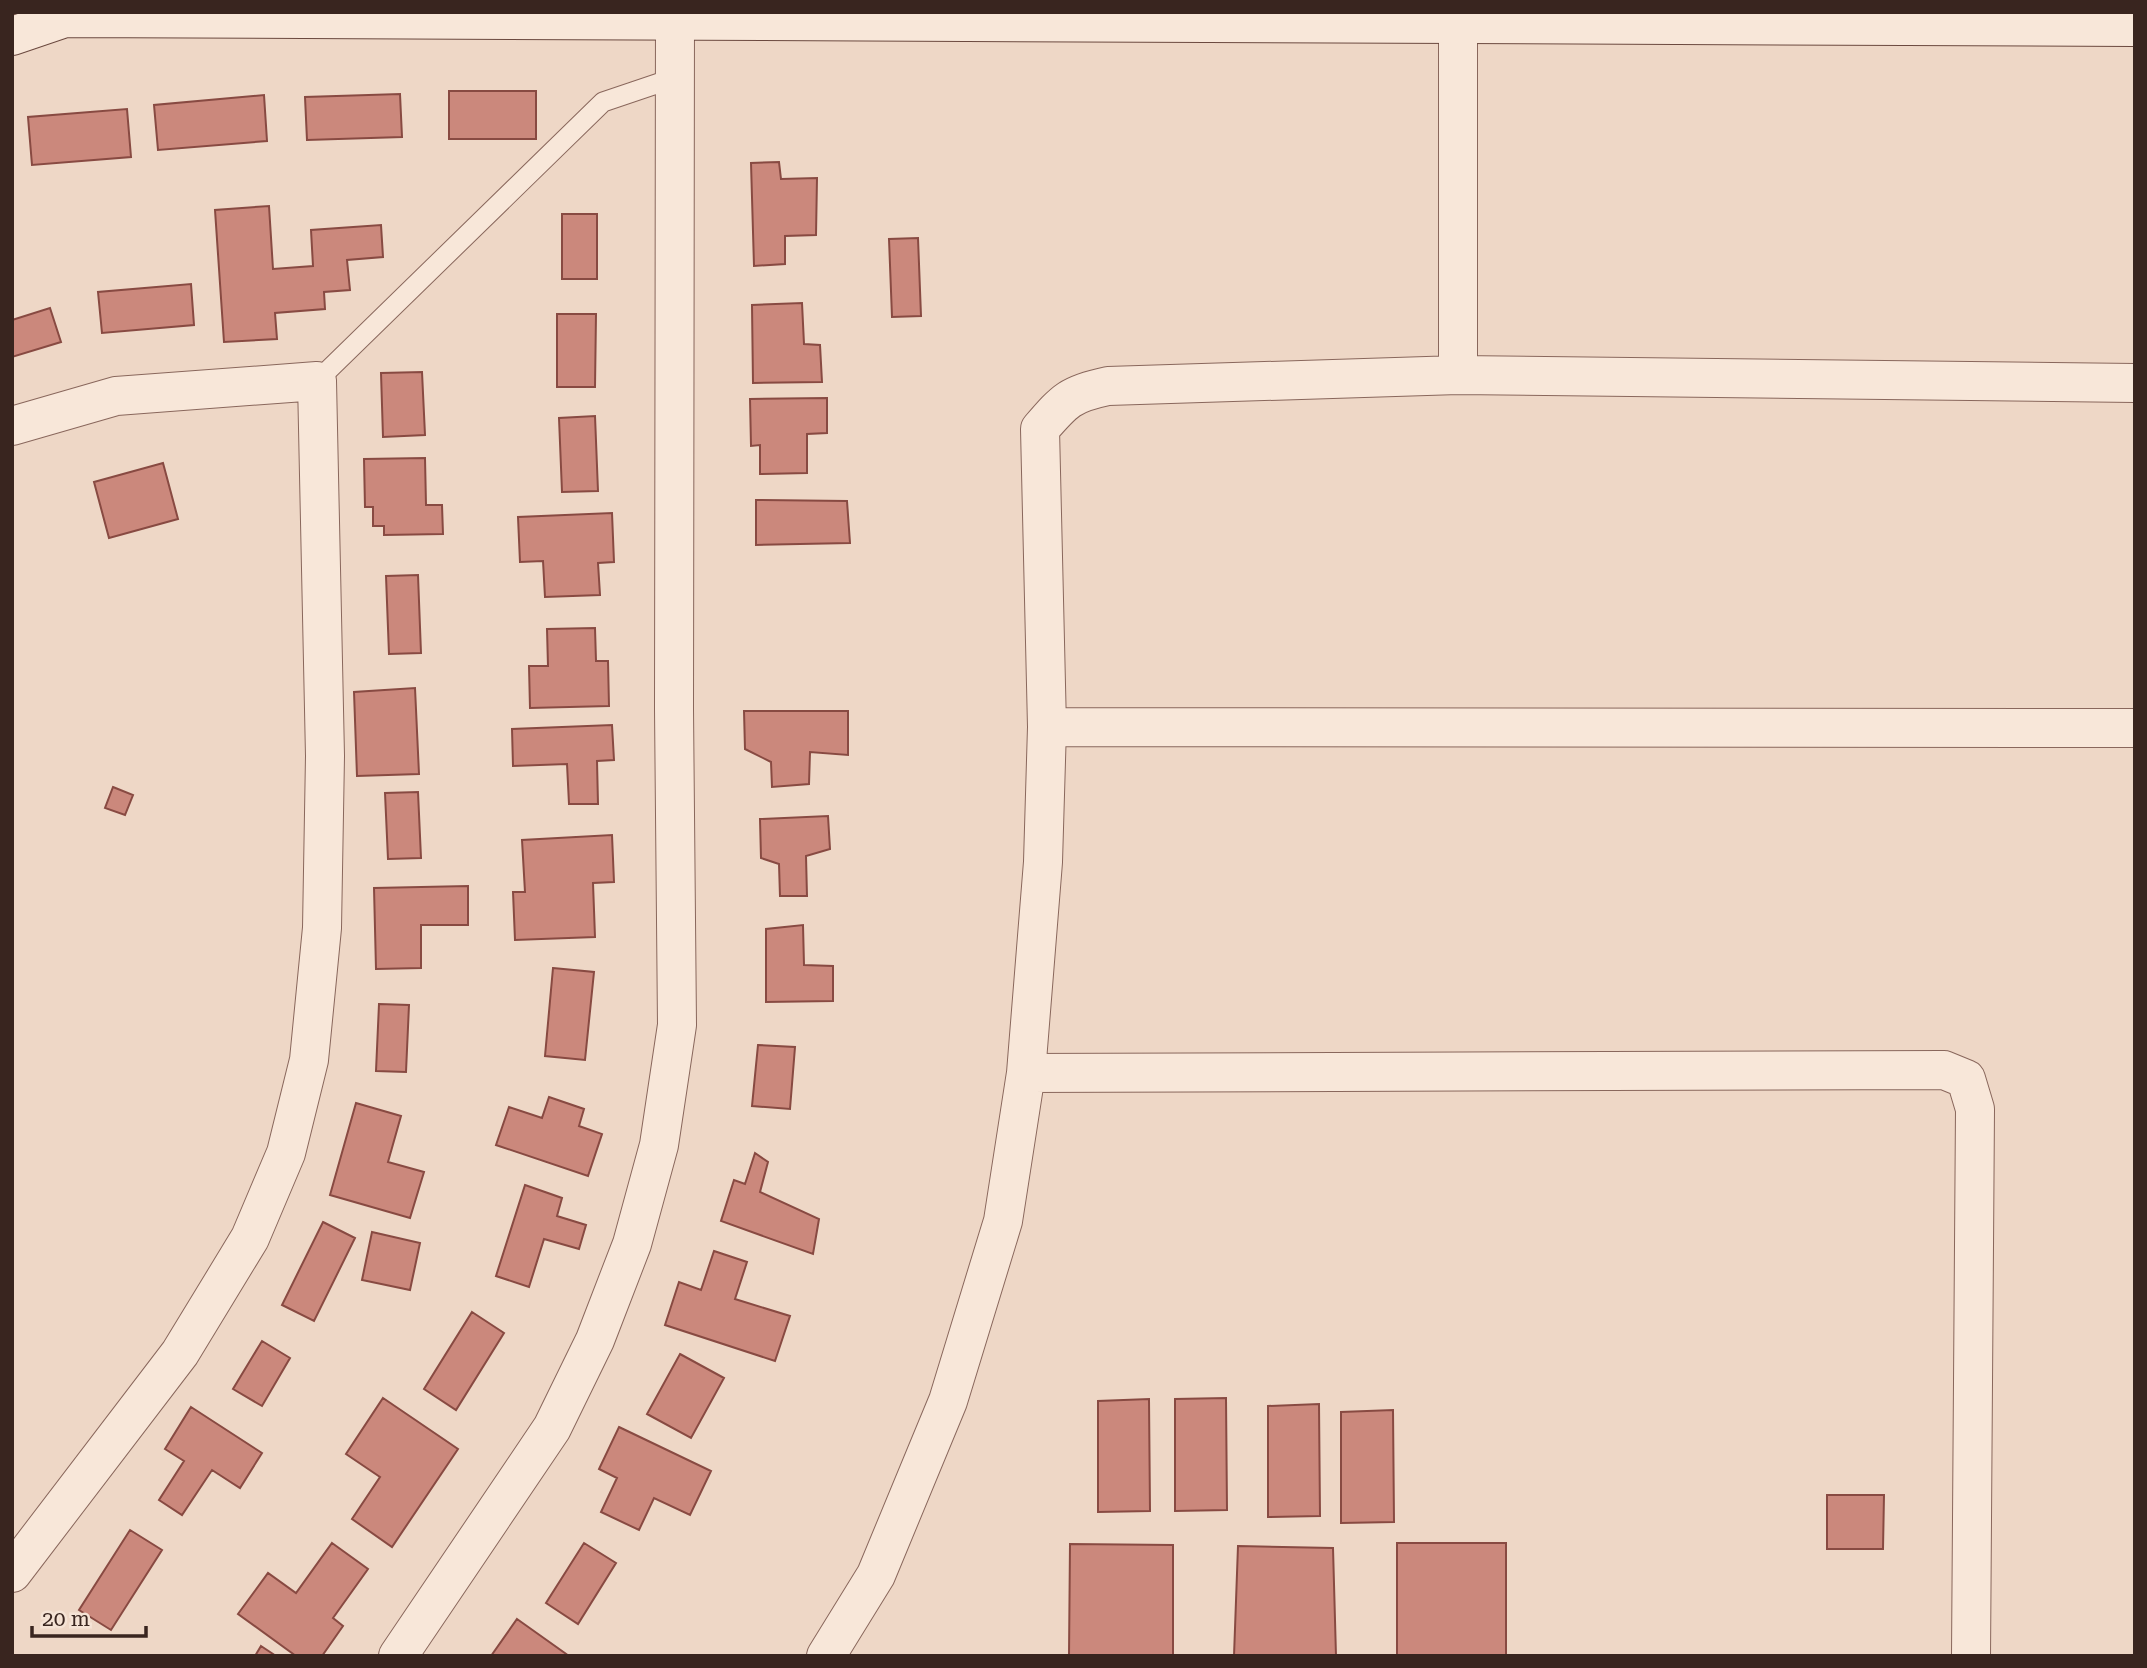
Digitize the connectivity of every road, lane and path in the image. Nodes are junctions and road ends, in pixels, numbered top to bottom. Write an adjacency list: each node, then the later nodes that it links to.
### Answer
1 (675, 16): 2 (street); 5 (street); 6 (street)
2 (1093, 17): 3 (street)
3 (1458, 22): 4 (street); 7 (street)
4 (2135, 27)
5 (12, 36)
6 (674, 78): 8 (lane); 15 (street)
7 (1458, 375): 9 (street); 11 (street)
8 (317, 381): 10 (street); 14 (street)
9 (2135, 383)
10 (12, 426)
11 (1047, 727): 12 (street); 13 (street)
12 (2135, 728)
13 (1026, 1073): 16 (street); 17 (street)
14 (12, 1573)
15 (398, 1656)
16 (826, 1656)
17 (1971, 1656)

